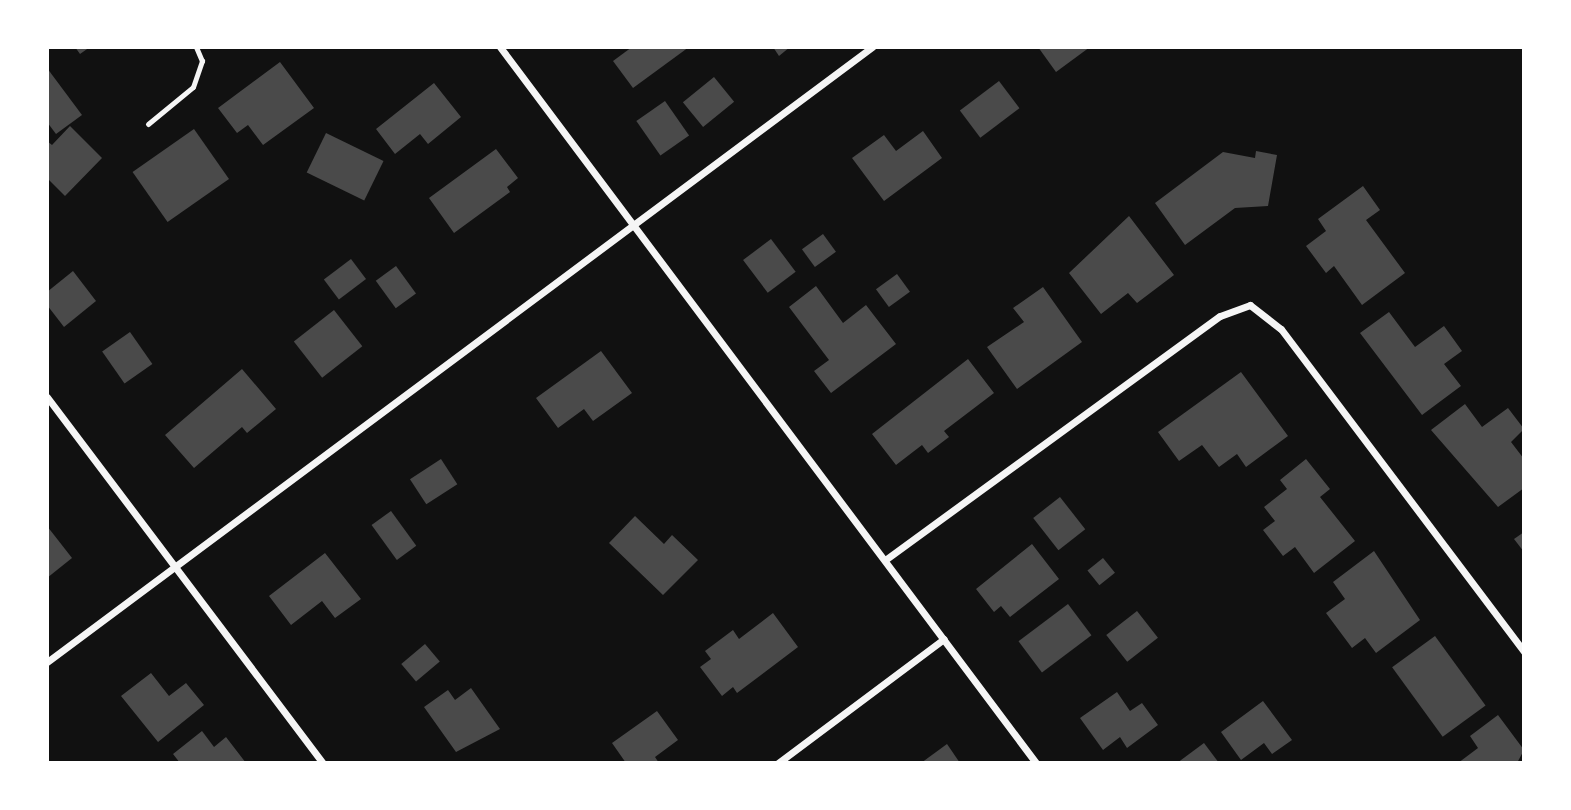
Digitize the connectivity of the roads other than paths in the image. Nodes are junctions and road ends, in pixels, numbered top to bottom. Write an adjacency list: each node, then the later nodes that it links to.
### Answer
1 (196, 47): 4 (lane)
2 (500, 47): 5 (street)
3 (872, 47): 5 (street)
4 (148, 124)
5 (633, 226): 7 (street); 8 (street)
6 (47, 397): 8 (street)
7 (884, 560): 9 (street); 10 (street)
8 (175, 567): 11 (street); 12 (street)
9 (944, 639): 13 (street); 14 (street)
10 (1524, 652)
11 (47, 662)
12 (323, 763)
13 (778, 763)
14 (1036, 763)

